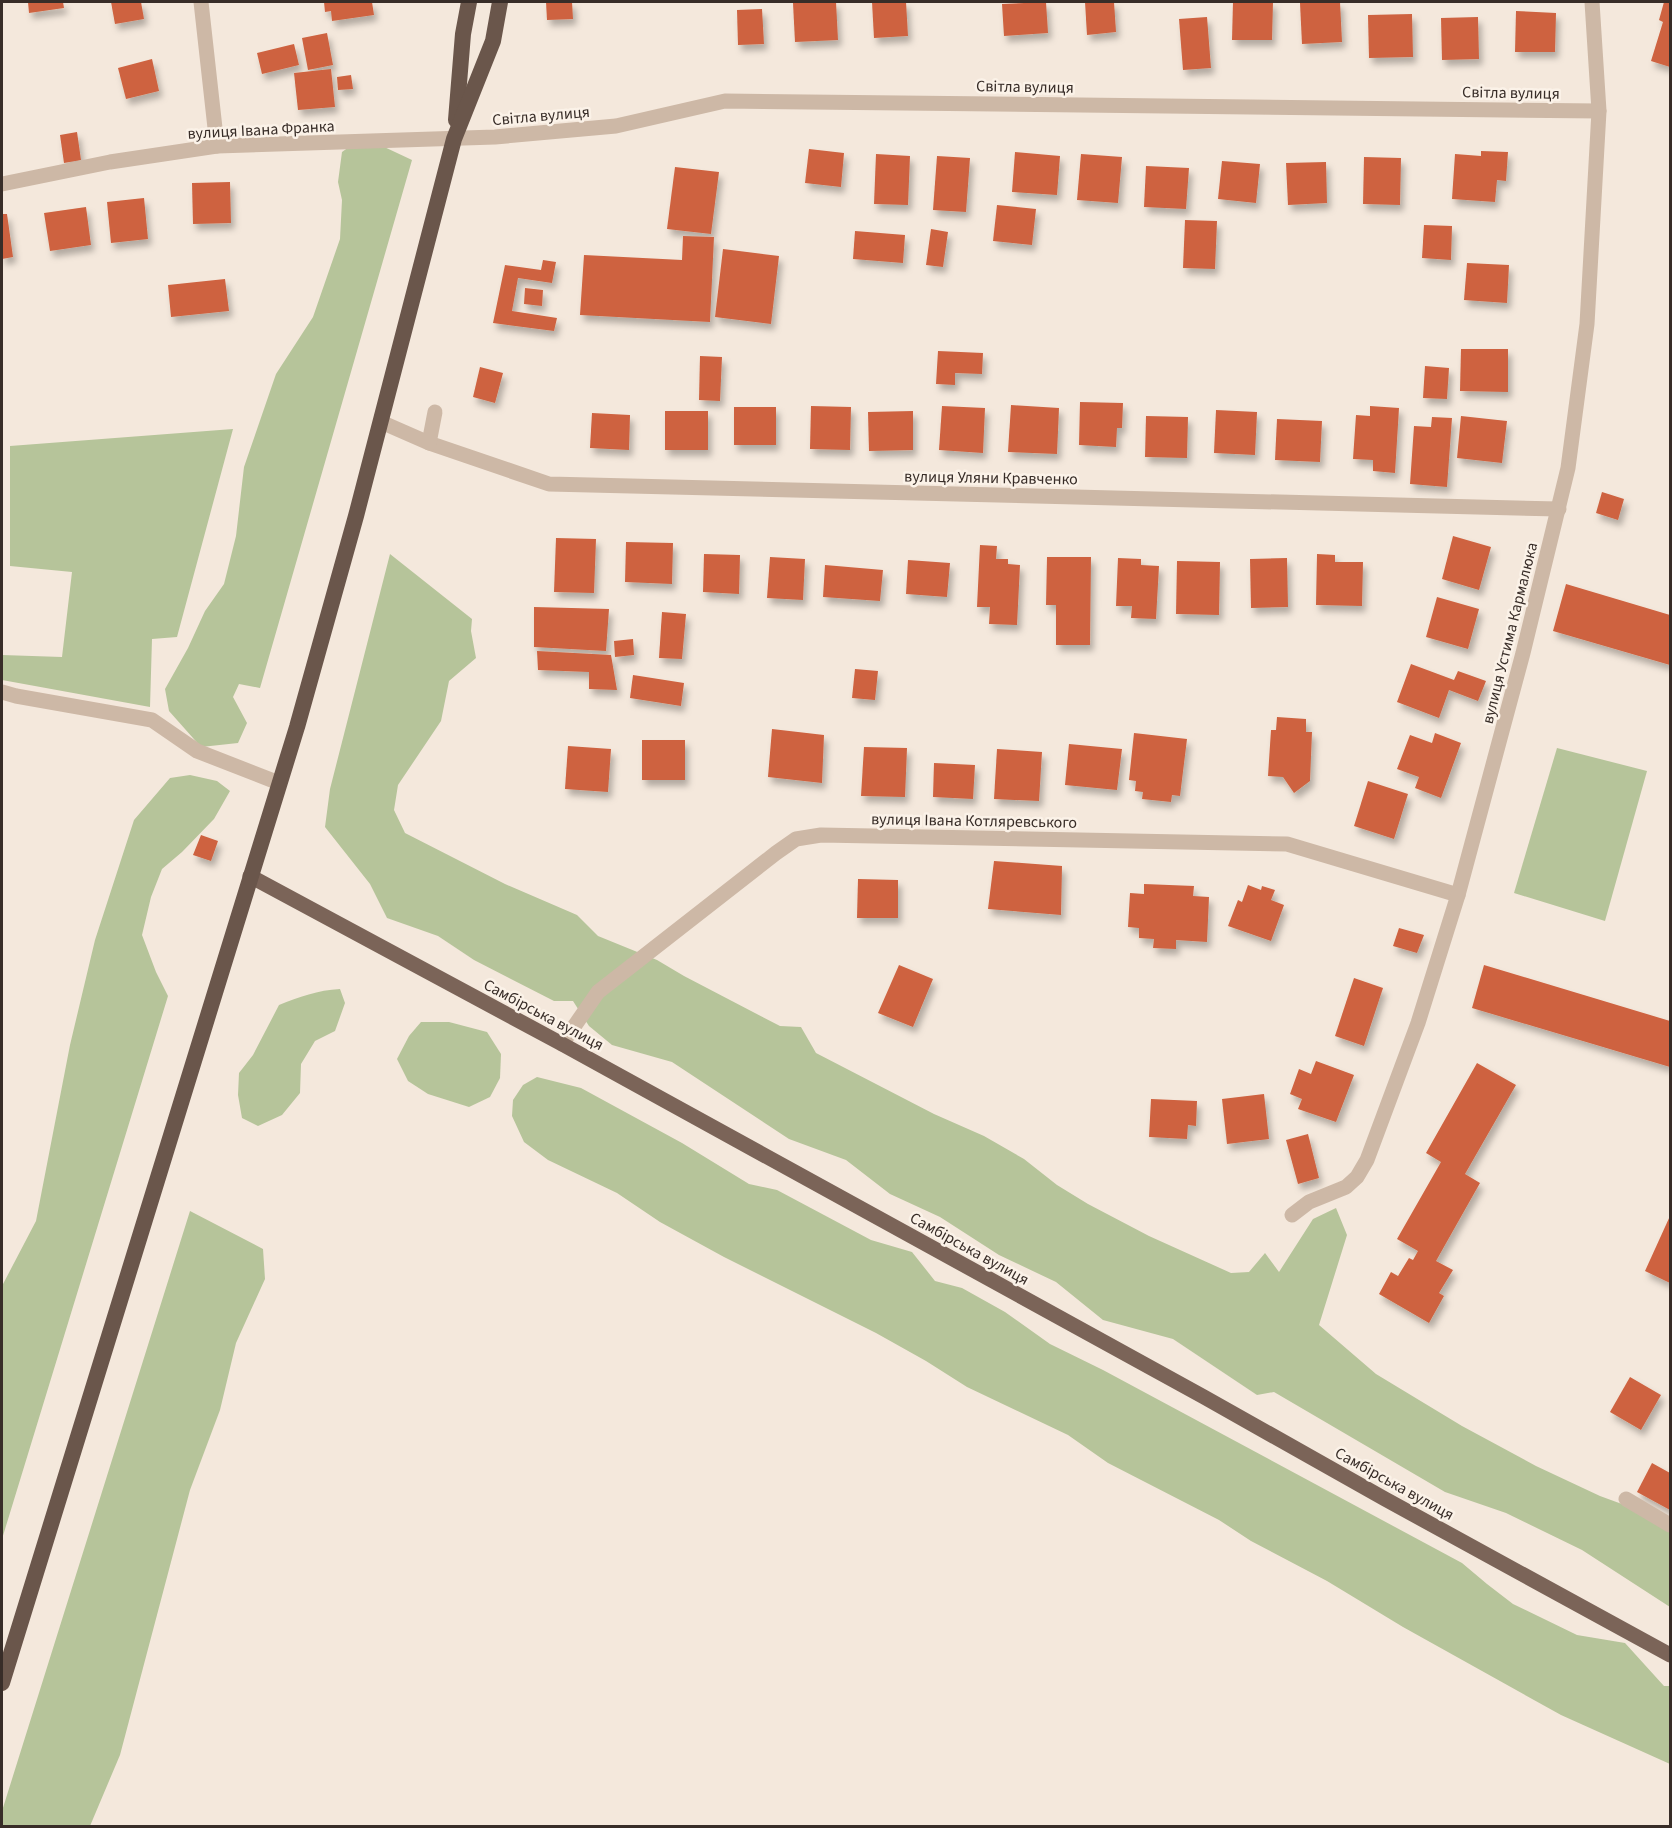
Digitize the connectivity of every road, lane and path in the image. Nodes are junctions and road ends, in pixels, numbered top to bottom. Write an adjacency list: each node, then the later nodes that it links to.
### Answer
1 (201, 2): 7 (street)
2 (469, 2): 6 (highway)
3 (500, 2): 6 (highway)
4 (1592, 2): 5 (street, вулиця Устима Кармалюка)
5 (1599, 111): 6 (street, Світла вулиця); 12 (street, вулиця Устима Кармалюка)
6 (454, 139): 7 (street, вулиця Івана Франка); 10 (highway)
7 (217, 146): 8 (street, вулиця Івана Франка)
8 (2, 184)
9 (435, 412): 11 (street)
10 (381, 422): 11 (street, вулиця Уляни Кравченко); 14 (highway)
11 (429, 443): 12 (street, вулиця Уляни Кравченко)
12 (1559, 509): 16 (street, вулиця Устима Кармалюка)
13 (2, 692): 14 (street)
14 (279, 783): 15 (highway)
15 (250, 876): 17 (main road, Самбірська вулиця); 22 (highway)
16 (1458, 895): 17 (street, вулиця Івана Котляревського); 18 (street, вулиця Устима Кармалюка)
17 (562, 1044): 21 (main road, Самбірська вулиця)
18 (1292, 1215)
19 (1626, 1499): 20 (street)
20 (1671, 1525)
21 (1671, 1655)
22 (2, 1683)

